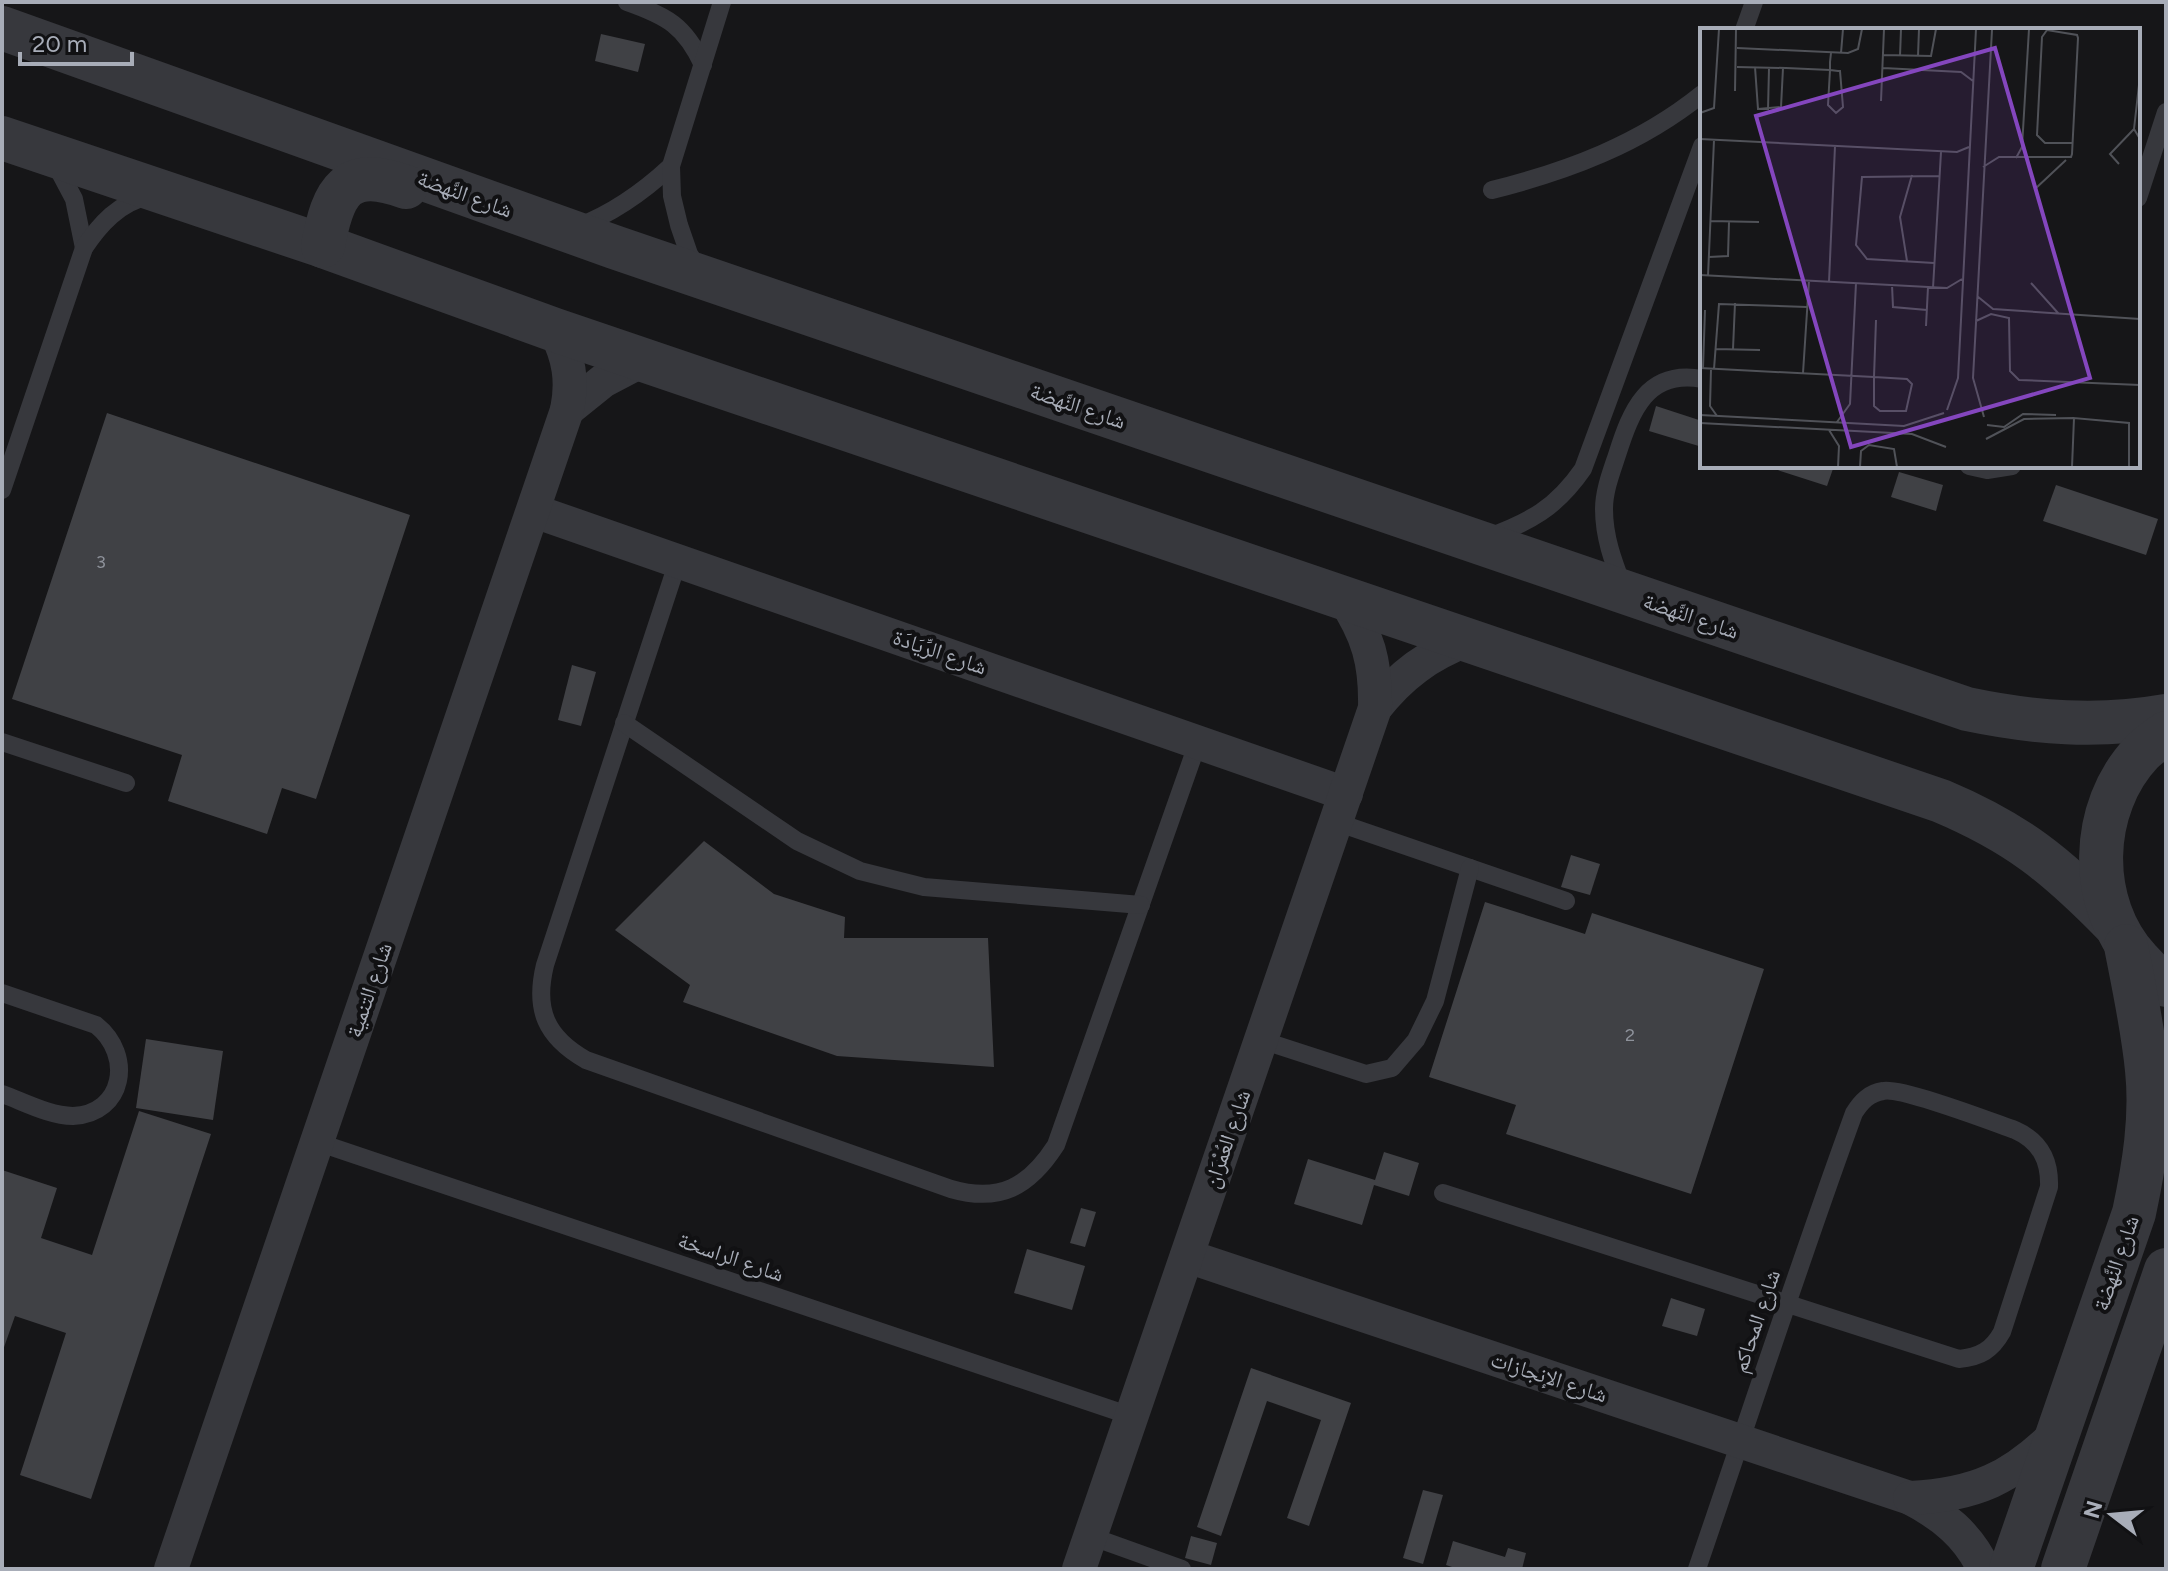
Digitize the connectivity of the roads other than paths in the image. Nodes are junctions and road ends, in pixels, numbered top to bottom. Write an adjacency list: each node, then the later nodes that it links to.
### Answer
1 (627, 2): 6 (lane)
2 (722, 2): 6 (lane)
3 (1754, 2): 5 (lane)
4 (2, 28): 16 (street, شارع النَّهضة)
5 (1745, 28)
6 (703, 65): 12 (lane)
7 (1700, 95): 13 (lane)
8 (2166, 112): 14 (lane)
9 (2, 138): 11 (street)
10 (1700, 152): 25 (lane)
11 (49, 155): 15 (street); 19 (lane)
12 (671, 166): 16 (lane); 20 (lane)
13 (1492, 190)
14 (2140, 192)
15 (161, 193): 17 (street); 19 (lane)
16 (567, 230): 18 (street, شارع النَّهضة)
17 (323, 246): 18 (street); 21 (street)
18 (614, 247): 20 (street, شارع النَّهضة)
19 (84, 248): 29 (lane)
20 (705, 279): 31 (street, شارع النَّهضة)
21 (555, 330): 22 (street); 24 (street, شارع التنمية)
22 (643, 360): 24 (street); 34 (street)
23 (1700, 379): 26 (lane)
24 (567, 410): 30 (street, شارع التنمية)
25 (1598, 429): 26 (lane); 31 (lane)
26 (1622, 437): 33 (lane)
27 (1978, 468): 28 (lane)
28 (2000, 468)
29 (2, 490)
30 (534, 511): 32 (street, شارع الرِّيَادَة); 52 (street, شارع التنمية)
31 (1476, 542): 33 (street, شارع النَّهضة)
32 (678, 561): 38 (lane); 41 (street, شارع الرِّيَادَة)
33 (1625, 593): 37 (street, شارع النَّهضة)
34 (1343, 597): 35 (street); 36 (street, شارع العُمْرَان)
35 (1467, 640): 36 (street, شارع العُمْرَان); 47 (street)
36 (1375, 708): 43 (street, شارع العُمْرَان)
37 (2166, 716)
38 (624, 723): 46 (lane); 46 (lane)
39 (2166, 733): 47 (street, شارع النَّهضة)
40 (2, 742): 42 (lane)
41 (1198, 742): 43 (street, شارع الرِّيَادَة); 46 (lane)
42 (126, 783)
43 (1341, 808): 44 (lane); 50 (street, شارع العُمْرَان)
44 (1470, 868): 45 (lane); 50 (lane)
45 (1566, 901)
46 (1141, 905)
47 (2120, 934): 48 (street); 58 (street, شارع النَّهضة)
48 (2166, 985)
49 (2, 993): 51 (lane)
50 (1261, 1040): 54 (street, شارع العُمْرَان)
51 (2, 1094)
52 (317, 1142): 57 (lane, شارع الراسخة); 63 (street, شارع التنمية)
53 (1443, 1193): 56 (lane)
54 (1187, 1256): 57 (street, شارع العُمْرَان); 59 (street, شارع الإنجازات)
55 (2166, 1270): 62 (street)
56 (1786, 1306): 56 (lane, شارع المحاكم); 59 (lane, شارع المحاكم)
57 (1131, 1416): 61 (street, شارع العُمْرَان)
58 (2058, 1432): 60 (street, شارع الإنجازات); 68 (street, شارع النَّهضة)
59 (1741, 1441): 60 (street, شارع الإنجازات); 66 (lane, شارع المحاكم)
60 (1910, 1498): 67 (street, شارع الإنجازات)
61 (1090, 1536): 64 (street, شارع العُمْرَان); 65 (lane)
62 (2074, 1559)
63 (171, 1569)
64 (1079, 1569)
65 (1182, 1569)
66 (1697, 1569)
67 (1984, 1569)
68 (2011, 1569)

